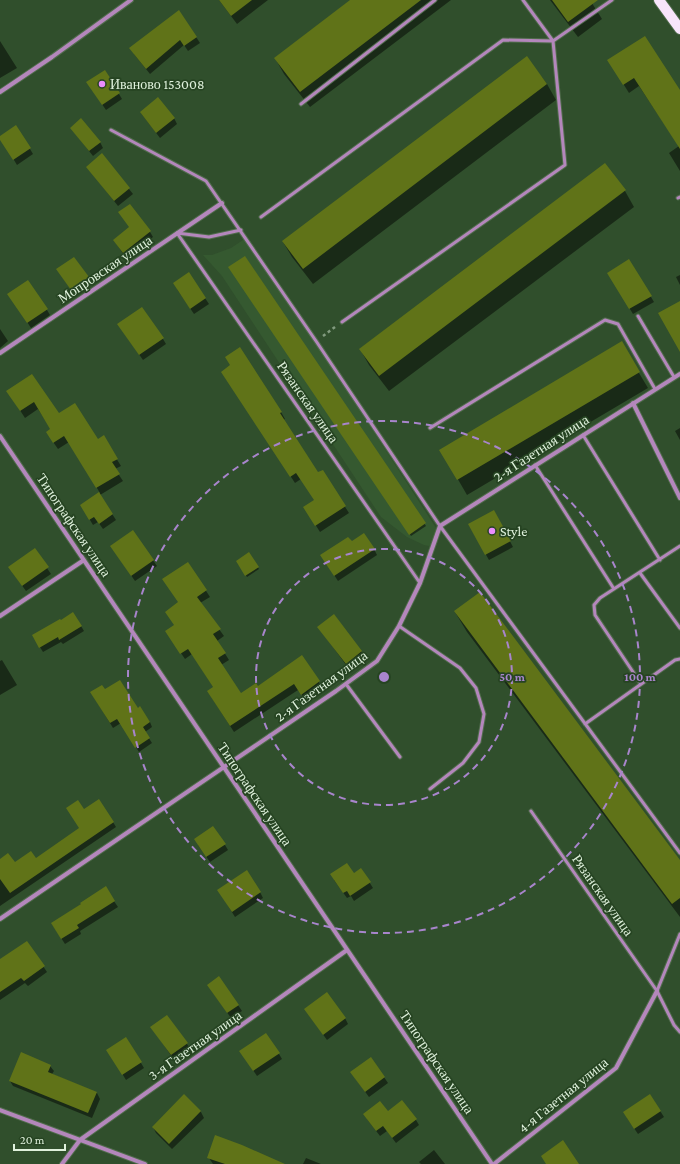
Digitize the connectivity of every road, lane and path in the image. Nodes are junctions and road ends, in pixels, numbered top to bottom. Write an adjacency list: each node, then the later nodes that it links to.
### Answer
1 (131, 0): 8 (street)
2 (435, 0): 9 (lane)
3 (523, 0): 7 (lane)
4 (612, 0): 7 (lane)
5 (659, 0): 6 (main road)
6 (680, 29)
7 (553, 41): 12 (lane); 16 (lane)
8 (0, 92)
9 (301, 104)
10 (111, 130): 11 (lane)
11 (222, 203): 13 (lane); 14 (street, Мопровская улица)
12 (261, 217)
13 (241, 230): 14 (lane); 17 (lane)
14 (178, 233): 18 (street, Мопровская улица); 33 (lane, Рязанская улица)
15 (638, 316): 20 (lane)
16 (342, 322): 17 (path)
17 (316, 341): 28 (lane)
18 (0, 353)
19 (680, 374): 20 (street, 2-я Газетная улица)
20 (674, 377): 21 (street, 2-я Газетная улица)
21 (655, 389): 22 (street, 2-я Газетная улица); 23 (lane)
22 (633, 403): 24 (street, 2-я Газетная улица); 27 (street)
23 (430, 428)
24 (583, 435): 26 (street, 2-я Газетная улица); 31 (lane)
25 (0, 436): 30 (street, Типографская улица)
26 (535, 465): 28 (street, 2-я Газетная улица); 34 (lane)
27 (680, 498)
28 (440, 526): 33 (street, 2-я Газетная улица); 41 (lane)
29 (680, 546): 31 (lane)
30 (84, 560): 35 (street); 43 (street, Типографская улица)
31 (660, 560): 32 (lane)
32 (640, 573): 34 (lane); 37 (lane)
33 (420, 584): 36 (street, 2-я Газетная улица)
34 (614, 589): 40 (lane)
35 (0, 616)
36 (399, 626): 39 (street, 2-я Газетная улица); 44 (lane)
37 (680, 628)
38 (680, 659): 40 (lane)
39 (346, 684): 42 (lane); 43 (street, 2-я Газетная улица)
40 (641, 684): 41 (lane)
41 (585, 724): 46 (lane)
42 (400, 756)
43 (224, 767): 47 (street, 2-я Газетная улица); 49 (street, Типографская улица)
44 (430, 789)
45 (531, 811): 50 (lane, Рязанская улица)
46 (680, 853)
47 (0, 919)
48 (680, 934): 50 (lane)
49 (347, 950): 53 (street, 3-я Газетная улица); 56 (street, Типографская улица)
50 (657, 991): 51 (lane, Рязанская улица); 56 (street, 4-я Газетная улица)
51 (680, 1032)
52 (0, 1110): 53 (street)
53 (80, 1140): 54 (street, 3-я Газетная улица); 55 (street)
54 (62, 1164)
55 (145, 1164)
56 (493, 1164)

